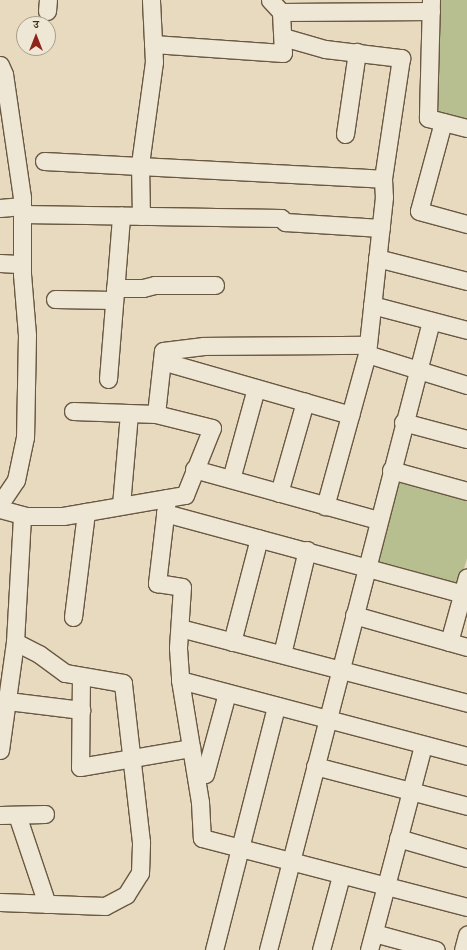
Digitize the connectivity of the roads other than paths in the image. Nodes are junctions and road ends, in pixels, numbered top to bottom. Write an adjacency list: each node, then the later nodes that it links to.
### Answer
1 (151, 0): 5 (street)
2 (431, 5): 3 (street); 8 (street)
3 (275, 6): 4 (street)
4 (283, 37): 5 (street); 6 (street)
5 (153, 44): 13 (street)
6 (357, 52): 11 (street); 14 (street)
7 (0, 65): 9 (street)
8 (436, 120): 10 (street); 19 (street)
9 (5, 127): 16 (street)
10 (467, 128)
11 (345, 134)
12 (44, 161): 13 (street)
13 (140, 164): 14 (street); 18 (street)
14 (383, 179): 20 (street)
15 (0, 208): 16 (street)
16 (22, 210): 17 (street); 23 (street)
17 (121, 216): 18 (street); 26 (street)
18 (141, 216): 20 (street)
19 (467, 224)
20 (381, 228): 21 (street)
21 (377, 258): 24 (street); 28 (street)
22 (0, 263): 23 (street)
23 (22, 264): 49 (street)
24 (467, 281)
25 (215, 285): 26 (street)
26 (115, 294): 27 (street); 34 (street)
27 (55, 299)
28 (372, 305): 29 (street); 31 (street)
29 (431, 320): 30 (street); 33 (street)
30 (467, 330)
31 (367, 350): 32 (street); 33 (street); 41 (street)
32 (162, 362): 36 (street); 40 (street)
33 (416, 371): 35 (street); 42 (street)
34 (108, 379)
35 (467, 385)
36 (256, 388): 37 (street); 46 (street)
37 (305, 402): 41 (street); 48 (street)
38 (74, 411): 39 (street)
39 (129, 413): 40 (street); 50 (street)
40 (156, 414): 44 (street)
41 (350, 415): 52 (street)
42 (403, 422): 43 (street); 45 (street)
43 (467, 439)
44 (194, 469): 46 (street); 51 (street)
45 (391, 470): 47 (street); 56 (street)
46 (231, 479): 48 (street)
47 (467, 491)
48 (279, 493): 52 (street)
49 (0, 504)
50 (121, 505): 51 (street); 54 (street)
51 (166, 505): 57 (street); 64 (street)
52 (325, 506): 56 (street)
53 (0, 509): 55 (street)
54 (86, 512): 55 (street); 63 (street)
55 (22, 515): 65 (street)
56 (378, 520): 59 (street)
57 (258, 538): 58 (street); 66 (street)
58 (307, 550): 59 (street); 69 (street)
59 (366, 566): 61 (street); 62 (street)
60 (467, 577): 61 (street)
61 (465, 594): 67 (street)
62 (354, 615): 67 (street); 70 (street)
63 (73, 617)
64 (180, 628): 66 (street); 72 (street)
65 (15, 642): 71 (street); 74 (street)
66 (232, 642): 69 (street)
67 (449, 642): 68 (street)
68 (467, 647)
69 (282, 654): 70 (street)
70 (339, 672): 75 (street); 78 (street)
71 (81, 676): 77 (street); 83 (street)
72 (180, 680): 73 (street); 80 (street)
73 (227, 693): 76 (street); 85 (street)
74 (8, 701): 77 (street); 81 (street)
75 (467, 703)
76 (276, 706): 78 (street); 91 (street)
77 (81, 710): 83 (street)
78 (327, 720): 79 (street); 84 (street)
79 (423, 745): 82 (street); 86 (street)
80 (191, 748): 83 (street); 85 (street)
81 (0, 750)
82 (467, 756)
83 (132, 758): 97 (street)
84 (315, 766): 86 (street); 93 (street)
85 (196, 776): 91 (street)
86 (410, 791): 87 (street); 90 (street)
87 (467, 806)
88 (45, 814): 89 (street)
89 (8, 815): 97 (street)
90 (398, 838): 92 (street); 95 (street)
91 (240, 849): 93 (street); 101 (street)
92 (467, 858)
93 (290, 863): 94 (street); 102 (street)
94 (340, 876): 95 (street); 103 (street)
95 (385, 887): 98 (street); 99 (street)
96 (0, 902): 97 (street)
97 (47, 904)
98 (467, 907)
99 (374, 933): 104 (street); 105 (street)
100 (467, 935): 106 (street)
101 (214, 950)
102 (268, 950)
103 (321, 950)
104 (369, 950)
105 (436, 950)
106 (463, 950)

